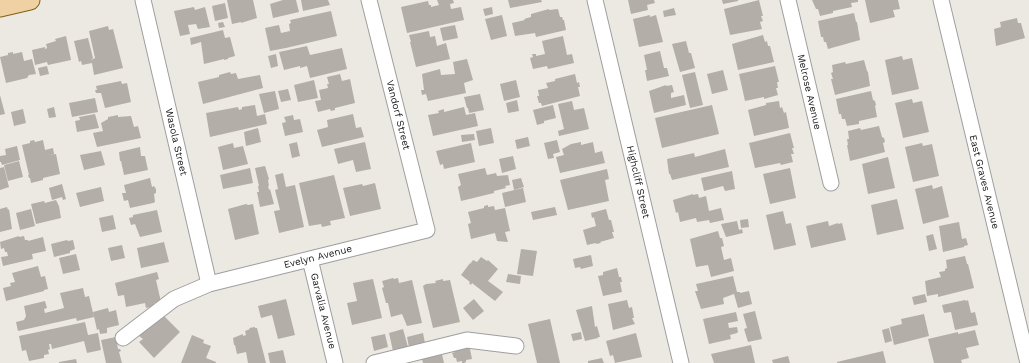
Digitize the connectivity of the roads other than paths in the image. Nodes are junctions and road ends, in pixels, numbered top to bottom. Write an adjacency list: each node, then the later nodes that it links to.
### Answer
1 (30, 0): 7 (main road)
2 (143, 0): 11 (street, Wasola Street)
3 (369, 0): 9 (street, Vandorf Street)
4 (595, 0): 16 (street, Highcliff Street)
5 (788, 0): 8 (street, Melrose Avenue)
6 (941, 0): 17 (street, East Graves Avenue)
7 (0, 7)
8 (831, 183)
9 (427, 230): 10 (street, Evelyn Avenue)
10 (310, 259): 11 (street, Evelyn Avenue); 14 (street, Garvalia Avenue)
11 (209, 284): 12 (street, Evelyn Avenue)
12 (123, 338)
13 (516, 346): 15 (street)
14 (335, 363)
15 (374, 363)
16 (681, 363)
17 (1028, 363)

